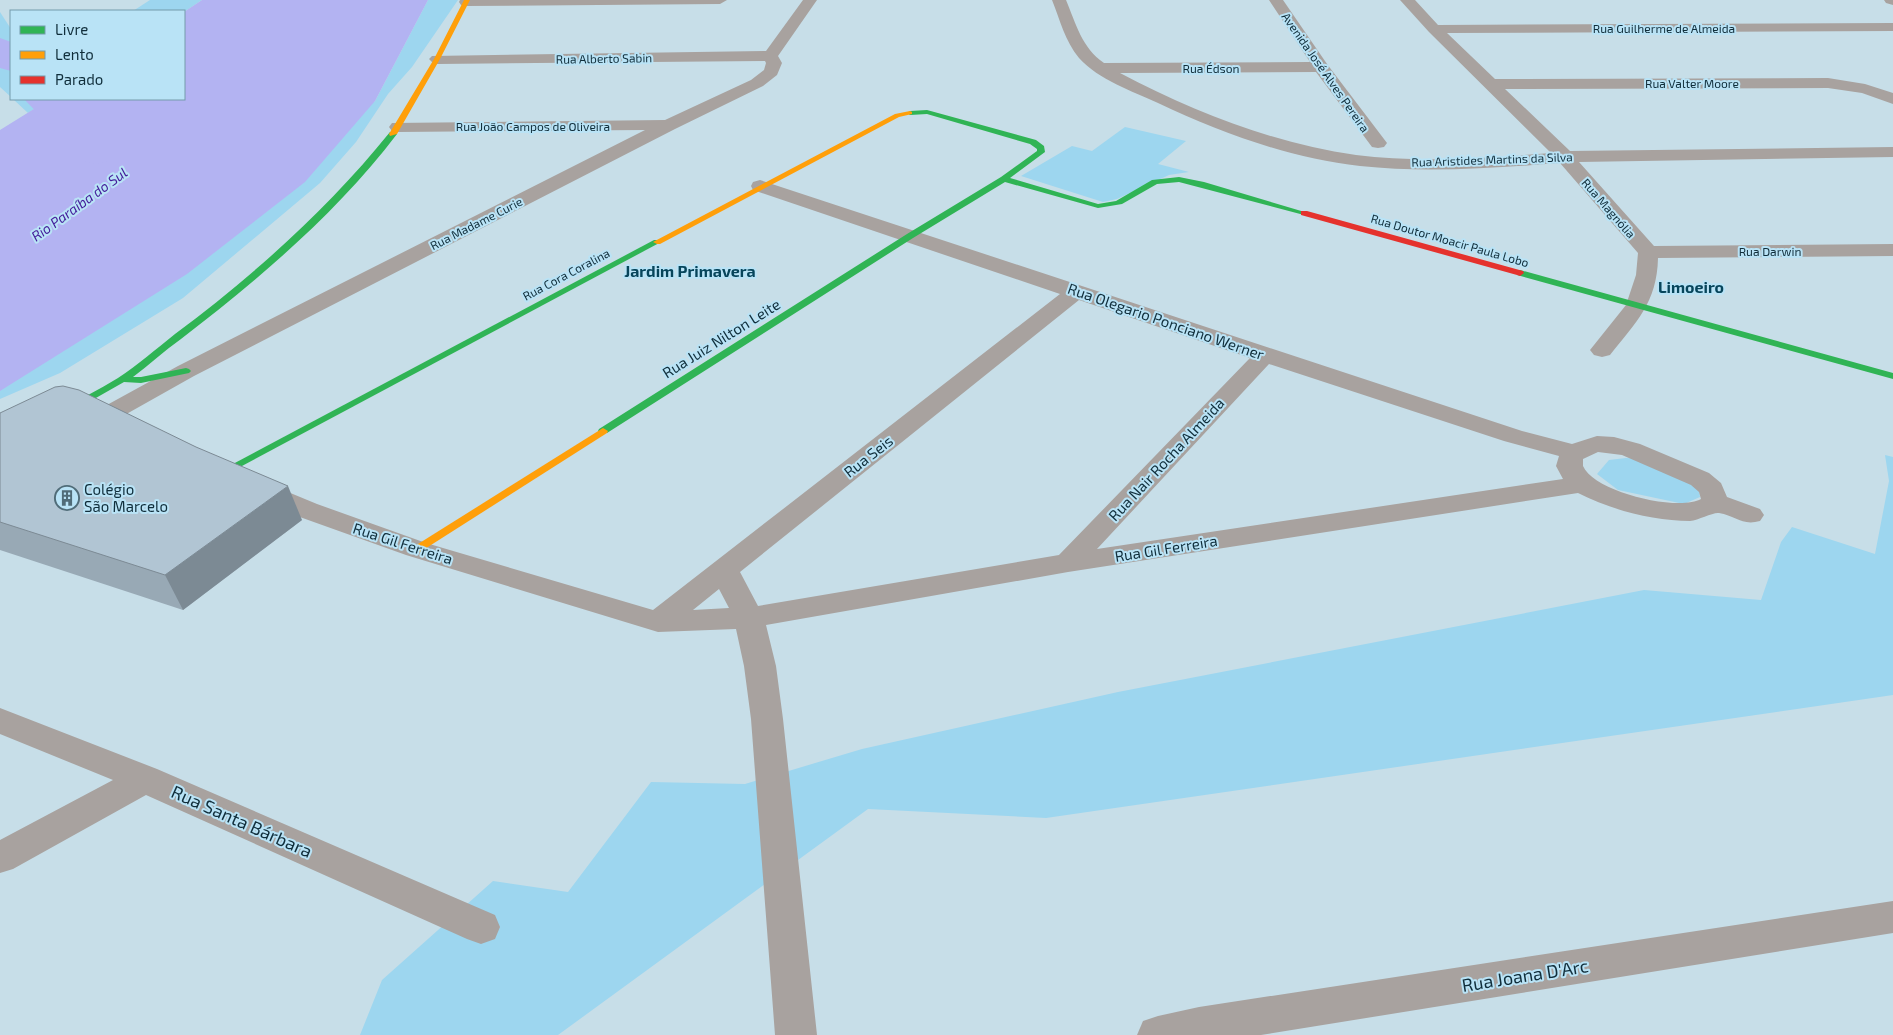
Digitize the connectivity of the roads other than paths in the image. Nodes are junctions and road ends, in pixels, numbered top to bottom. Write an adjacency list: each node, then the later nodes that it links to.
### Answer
1 (640, 0): 2 (street); 7 (street)
2 (720, 0)
3 (810, 0): 12 (street, Rua Madame Curie)
4 (1059, 0): 14 (street, Rua Aristides Martins da Silva)
5 (1276, 0): 15 (street, Avenida José Alves Pereira)
6 (1407, 0): 10 (street, Rua Magnólia)
7 (466, 1): 13 (street)
8 (1862, 27): 9 (street, Rua Guilherme de Almeida); 10 (street, Rua Guilherme de Almeida); 11 (street)
9 (1893, 27)
10 (1434, 30): 16 (street, Rua Magnólia)
11 (1892, 43)
12 (770, 56): 13 (street, Rua Alberto Sabin); 19 (street, Rua Madame Curie)
13 (436, 59): 20 (street)
14 (1102, 68): 15 (street, Rua Édson); 23 (street, Rua Aristides Martins da Silva)
15 (1321, 68): 21 (street, Avenida José Alves Pereira)
16 (1490, 84): 17 (street, Rua Valter Moore); 23 (street, Rua Magnólia)
17 (1893, 99)
18 (927, 112): 24 (street, Rua Juiz Nilton Leite); 25 (street, Rua Cora Coralina)
19 (669, 125): 20 (street, Rua João Campos de Oliveira); 33 (street, Rua Madame Curie)
20 (398, 127): 35 (street)
21 (1378, 143)
22 (1893, 152): 23 (street, Rua Aristides Martins da Silva)
23 (1564, 156): 28 (street, Rua Magnólia)
24 (1004, 179): 26 (street, Rua Juiz Nilton Leite); 30 (street, Rua Doutor Moacir Paula Lobo)
25 (760, 186): 26 (street, Rua Olegario Ponciano Werner); 41 (street, Rua Cora Coralina)
26 (910, 236): 29 (street, Rua Olegario Ponciano Werner); 45 (street, Rua Juiz Nilton Leite)
27 (1893, 250): 28 (street, Rua Darwin)
28 (1648, 252): 30 (street, Rua Magnólia)
29 (1077, 291): 32 (street, Rua Olegario Ponciano Werner); 47 (street, Rua Seis)
30 (1637, 306): 31 (street, Rua Magnólia); 34 (street, Rua Doutor Moacir Paula Lobo)
31 (1602, 350)
32 (1265, 355): 40 (street, Rua Olegario Ponciano Werner); 46 (street, Rua Nair Rocha Almeida)
33 (186, 371): 35 (street); 37 (street, Rua Madame Curie)
34 (1893, 376)
35 (122, 379): 36 (street)
36 (73, 407): 37 (street); 39 (street)
37 (105, 416): 38 (street)
38 (132, 430)
39 (0, 444)
40 (1574, 452): 42 (street); 43 (street)
41 (212, 469): 45 (street, Rua Gil Ferreira)
42 (1584, 484): 43 (street); 46 (street, Rua Gil Ferreira)
43 (1715, 502): 44 (street)
44 (1750, 515)
45 (416, 549): 49 (street, Rua Gil Ferreira)
46 (1068, 564): 48 (street, Rua Gil Ferreira)
47 (724, 570): 48 (street); 49 (street, Rua Seis)
48 (749, 618): 49 (street, Rua Gil Ferreira); 55 (street)
49 (658, 622)
50 (0, 720): 51 (street, Rua Santa Bárbara)
51 (145, 779): 52 (street); 54 (street, Rua Santa Bárbara)
52 (0, 858)
53 (1893, 917): 56 (street, Rua Joana D'Arc)
54 (481, 927)
55 (796, 1035)
56 (1158, 1035)

